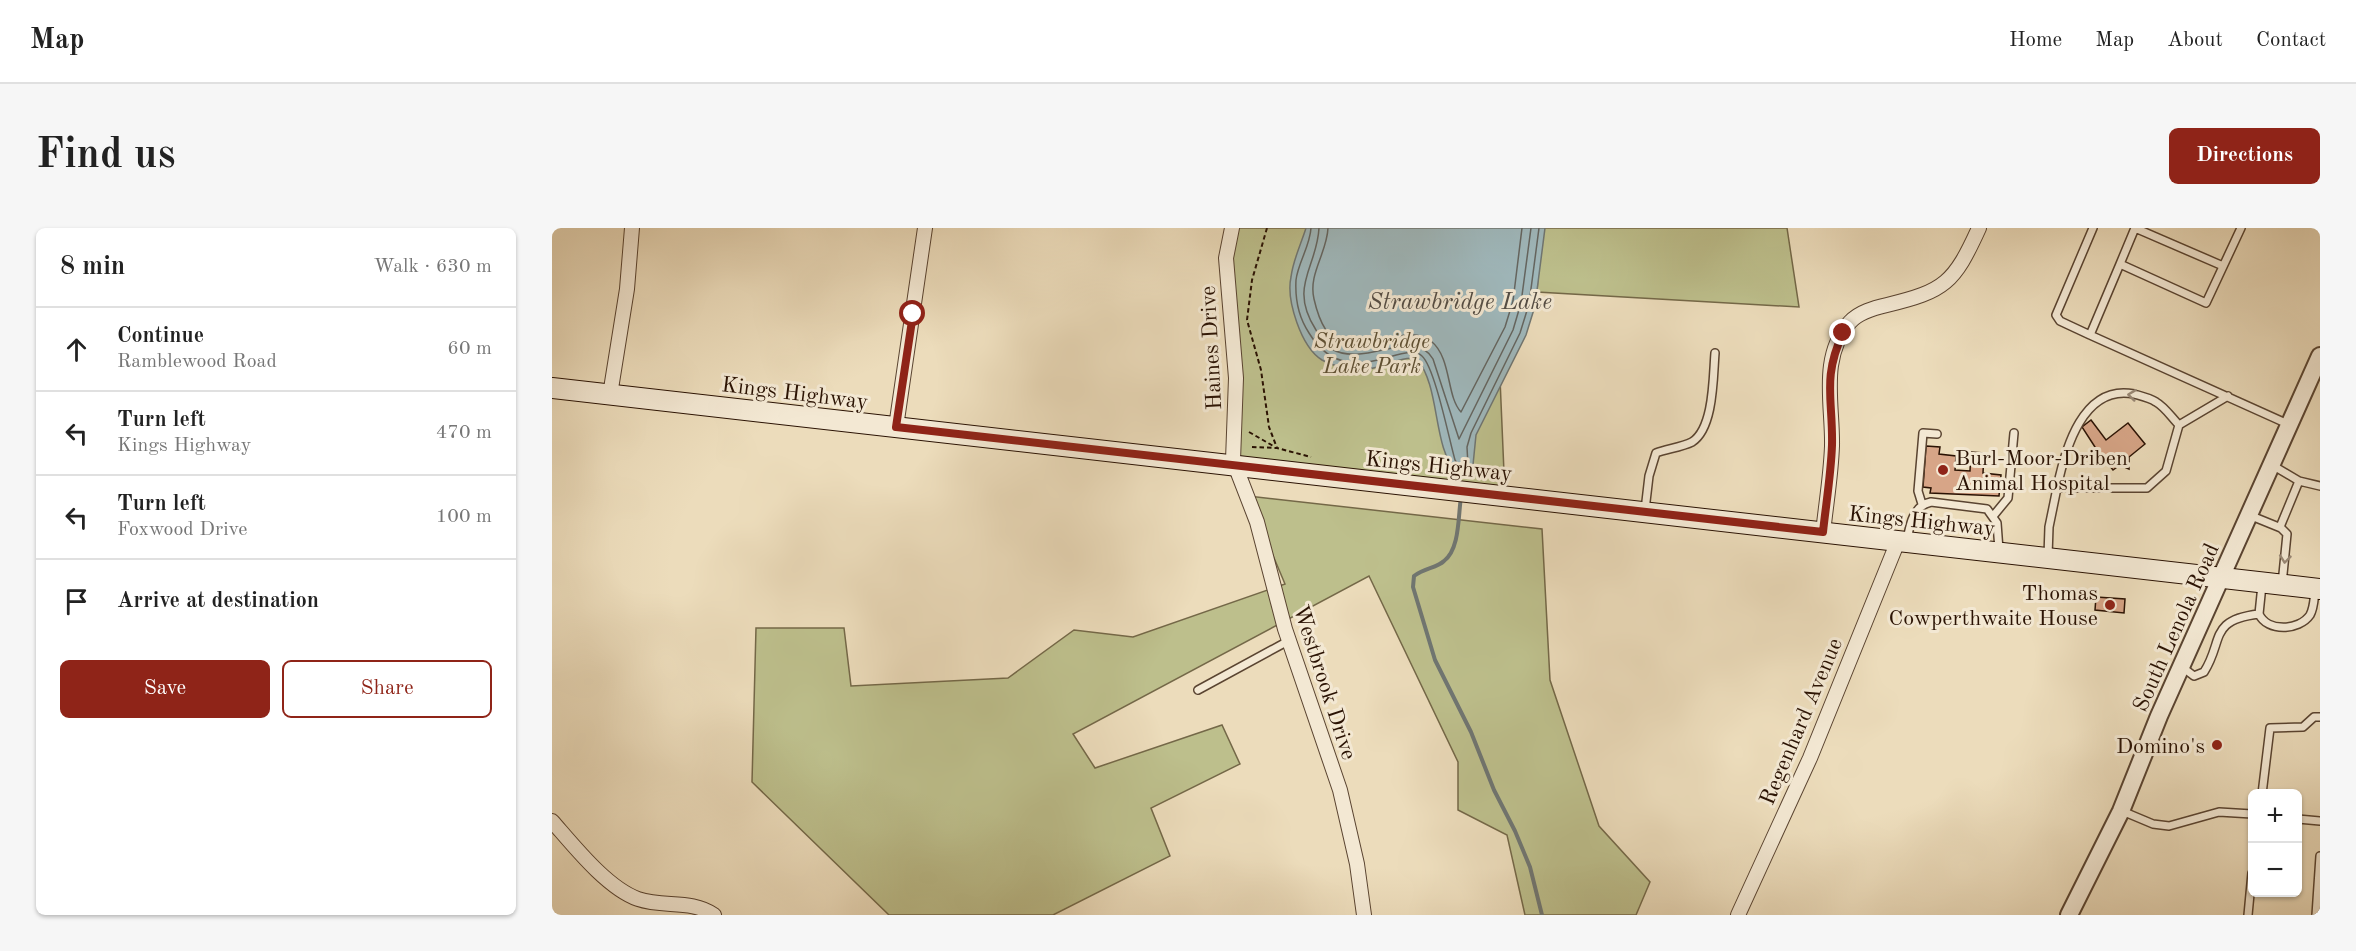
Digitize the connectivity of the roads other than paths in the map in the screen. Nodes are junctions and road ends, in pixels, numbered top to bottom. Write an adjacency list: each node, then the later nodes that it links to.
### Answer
1 (632, 228): 13 (street)
2 (925, 228): 17 (street)
3 (1232, 228): 21 (street, Haines Drive)
4 (1979, 228): 30 (street)
5 (2093, 228): 9 (lane)
6 (2239, 229): 8 (lane)
7 (2120, 264): 8 (lane); 8 (lane); 9 (lane)
8 (2223, 266)
9 (2090, 334): 14 (lane)
10 (1715, 353): 26 (lane)
11 (2320, 356): 16 (street, South Lenola Road)
12 (552, 388): 13 (main road, Kings Highway)
13 (610, 395): 17 (main road, Kings Highway)
14 (2228, 396): 15 (lane); 16 (lane)
15 (2179, 425): 24 (lane); 24 (lane, one-way to 24)
16 (2290, 425): 20 (street, South Lenola Road)
17 (896, 427): 21 (main road, Kings Highway)
18 (2014, 433): 27 (lane)
19 (1937, 434): 25 (lane)
20 (2271, 465): 22 (lane); 28 (street, South Lenola Road)
21 (1235, 466): 26 (main road, Kings Highway); 39 (street, Westbrook Drive)
22 (2299, 481): 23 (lane); 29 (lane)
23 (2320, 486)
24 (2057, 488): 33 (lane)
25 (1923, 504): 27 (lane); 31 (lane)
26 (1644, 512): 30 (main road, Kings Highway)
27 (1994, 515): 32 (lane)
28 (2249, 515): 29 (lane); 34 (street, South Lenola Road)
29 (2280, 527): 36 (lane, one-way to 36)
30 (1823, 532): 31 (main road, Kings Highway)
31 (1902, 542): 32 (main road, Kings Highway); 55 (street, Regenhard Avenue)
32 (1999, 553): 33 (main road, Kings Highway)
33 (2048, 558): 34 (main road, Kings Highway)
34 (2221, 578): 35 (main road, Kings Highway); 40 (street, South Lenola Road)
35 (2262, 582): 36 (main road, Kings Highway); 38 (lane)
36 (2282, 585): 37 (main road, Kings Highway)
37 (2318, 589): 38 (lane)
38 (2259, 614): 40 (lane)
39 (1290, 640): 41 (lane); 54 (street, Westbrook Drive)
40 (2182, 668): 44 (street, South Lenola Road)
41 (1198, 690)
42 (2320, 717): 43 (lane)
43 (2263, 789)
44 (2121, 811): 45 (lane); 56 (street, South Lenola Road)
45 (2248, 814)
46 (2302, 819): 48 (lane)
47 (552, 821): 51 (street)
48 (2320, 821)
49 (2320, 856): 58 (lane)
50 (2250, 897): 57 (lane)
51 (653, 903): 52 (street); 53 (street)
52 (642, 915)
53 (714, 915)
54 (1364, 915)
55 (1738, 915)
56 (2069, 915)
57 (2248, 915)
58 (2316, 915)

